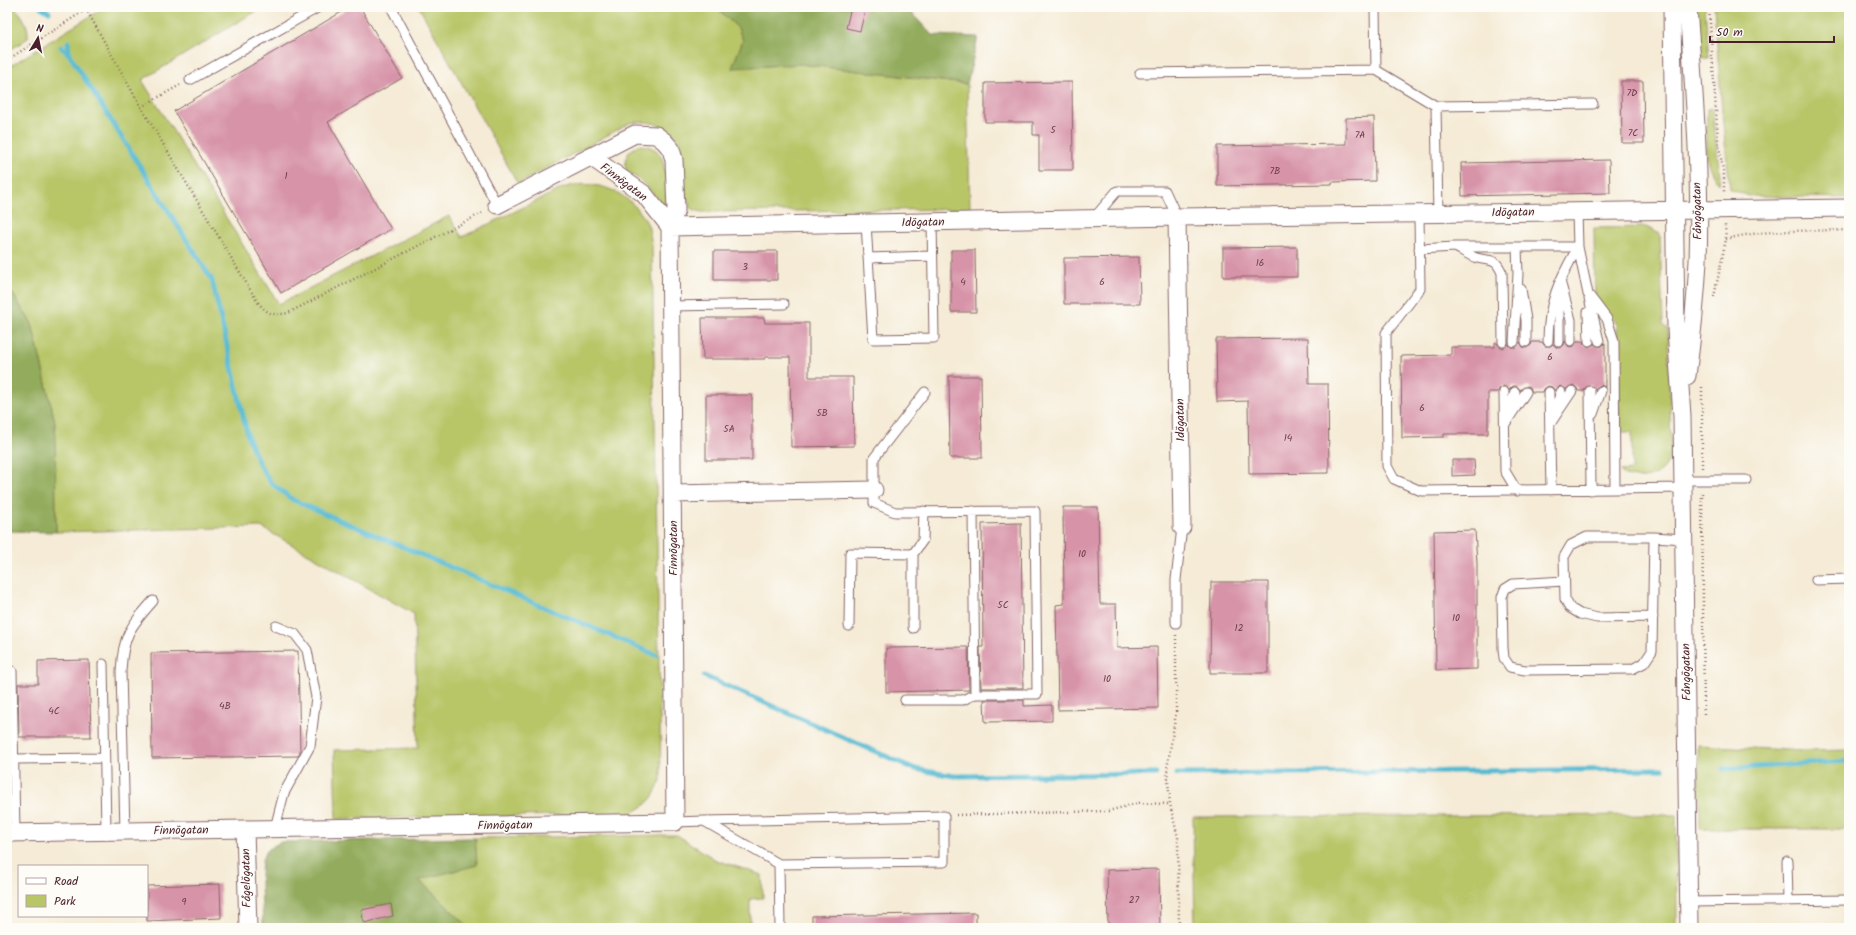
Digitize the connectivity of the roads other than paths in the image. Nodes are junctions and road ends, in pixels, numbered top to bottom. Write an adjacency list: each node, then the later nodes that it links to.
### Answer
1 (319, 7): 8 (lane)
2 (391, 7): 12 (lane)
3 (1375, 7): 6 (lane)
4 (1672, 7): 14 (street, Fångögatan)
5 (1688, 7): 15 (street, Fångögatan)
6 (1376, 70): 7 (lane); 10 (lane)
7 (1140, 73)
8 (190, 80)
9 (1593, 104): 10 (lane)
10 (1436, 106): 18 (lane)
11 (591, 157): 12 (street, Finnögatan); 23 (street, Finnögatan); 23 (street, Finnögatan)
12 (496, 205)
13 (1849, 208): 15 (street, Idögatan)
14 (1675, 210): 15 (street, Idögatan); 16 (street, Idögatan); 52 (street, Fångögatan)
15 (1698, 210): 52 (street, Fångögatan)
16 (1577, 212): 18 (street, Idögatan); 26 (lane)
17 (1419, 214): 18 (street, Idögatan); 19 (street, Idögatan); 27 (lane)
18 (1438, 214)
19 (1177, 217): 20 (street, Idögatan); 20 (lane); 66 (street, Idögatan)
20 (1094, 218): 21 (street, Idögatan)
21 (932, 222): 22 (street, Idögatan); 28 (lane)
22 (866, 223): 23 (street, Idögatan); 29 (lane)
23 (670, 227): 34 (street, Finnögatan)
24 (1455, 247): 25 (lane); 27 (lane); 38 (lane)
25 (1518, 247): 26 (lane); 30 (lane)
26 (1578, 247): 31 (lane); 32 (lane)
27 (1419, 249): 62 (lane)
28 (932, 256): 29 (lane); 29 (lane)
29 (868, 258)
30 (1518, 274): 39 (lane); 40 (lane)
31 (1559, 280): 35 (lane); 41 (lane); 42 (lane)
32 (1588, 294): 36 (lane); 37 (lane); 61 (lane)
33 (784, 304): 34 (lane)
34 (671, 306): 63 (street, Finnögatan)
35 (1571, 341)
36 (1588, 341)
37 (1599, 341)
38 (1503, 342)
39 (1514, 342)
40 (1526, 342)
41 (1548, 342)
42 (1559, 342)
43 (1572, 391): 55 (lane)
44 (1590, 391): 53 (lane)
45 (1600, 391): 53 (lane)
46 (925, 392): 58 (lane)
47 (1504, 392): 54 (lane)
48 (1515, 392): 54 (lane)
49 (1526, 392): 54 (lane)
50 (1549, 392): 55 (lane)
51 (1561, 392): 55 (lane)
52 (1682, 416): 57 (street, Fångögatan)
53 (1590, 423): 60 (lane)
54 (1505, 424): 62 (lane)
55 (1550, 424): 59 (lane)
56 (1746, 480): 57 (lane)
57 (1683, 484): 61 (lane); 68 (street, Fångögatan)
58 (874, 490): 63 (street); 64 (lane)
59 (1551, 490): 60 (lane); 62 (lane)
60 (1591, 490): 61 (lane)
61 (1615, 490)
62 (1517, 491)
63 (673, 494): 86 (street, Finnögatan)
64 (924, 511): 65 (lane); 69 (lane)
65 (973, 511): 81 (lane); 81 (lane)
66 (1182, 527): 75 (lane)
67 (1654, 538): 68 (lane); 72 (lane); 74 (lane)
68 (1684, 539): 96 (street, Fångögatan)
69 (913, 554): 77 (lane); 78 (lane)
70 (1849, 579): 71 (lane)
71 (1816, 580)
72 (1564, 582): 74 (lane); 74 (lane)
73 (153, 601): 90 (lane)
74 (1654, 617)
75 (1176, 623)
76 (276, 626): 87 (lane)
77 (849, 626)
78 (913, 628)
79 (103, 664): 83 (lane)
80 (12, 671): 84 (lane)
81 (975, 694): 82 (lane)
82 (905, 700)
83 (105, 758): 84 (lane); 89 (lane)
84 (14, 759): 91 (lane)
85 (704, 821): 86 (lane); 93 (lane); 93 (lane)
86 (675, 822): 87 (street, Finnögatan)
87 (275, 828): 88 (street, Finnögatan)
88 (245, 829): 90 (street, Finnögatan); 97 (street, Fågelögatan)
89 (106, 831): 90 (street, Finnögatan); 91 (street, Finnögatan)
90 (125, 831)
91 (11, 833)
92 (1787, 861): 94 (lane)
93 (779, 864): 98 (lane)
94 (1788, 900): 95 (lane); 96 (lane)
95 (1849, 900)
96 (1689, 902): 99 (street, Fångögatan)
97 (248, 928)
98 (780, 928)
99 (1689, 928)

